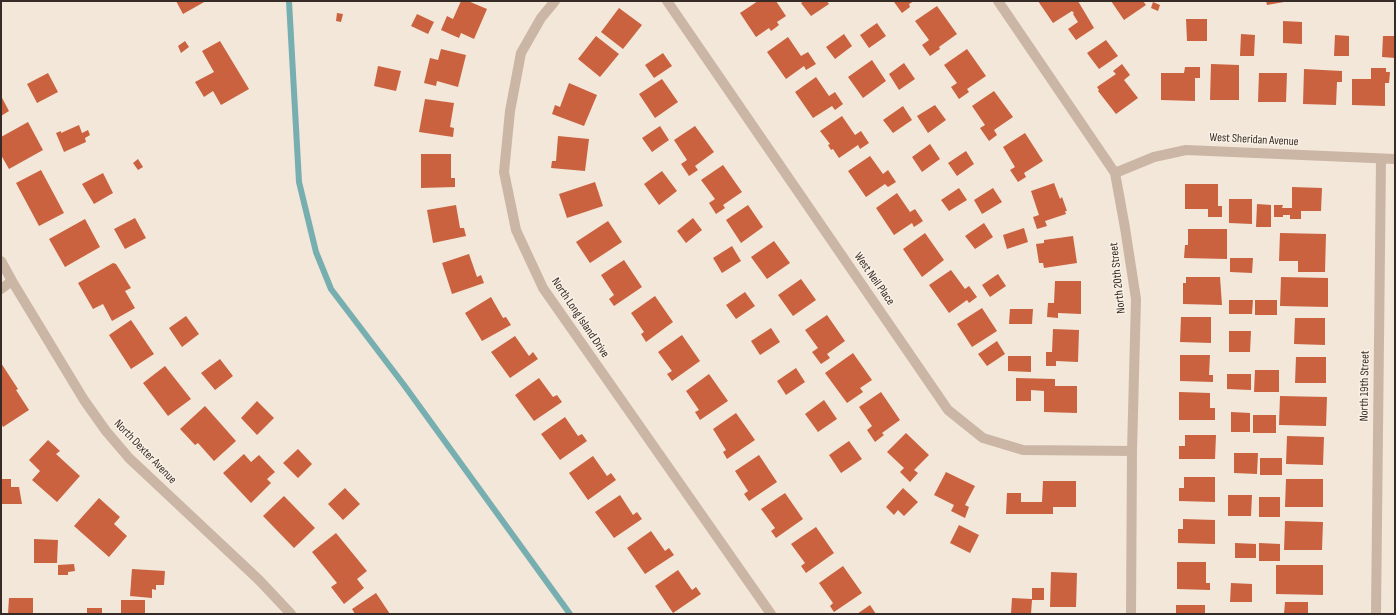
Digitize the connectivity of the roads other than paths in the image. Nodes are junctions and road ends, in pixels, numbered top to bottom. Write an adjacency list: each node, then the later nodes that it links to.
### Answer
1 (555, 1): 12 (street, North Long Island Drive)
2 (667, 1): 10 (street, West Neil Place)
3 (998, 1): 6 (street, North 20th Street)
4 (1381, 159): 5 (street, West Sheridan Avenue); 6 (street, West Sheridan Avenue); 14 (street, North 19th Street)
5 (1395, 159)
6 (1115, 173): 10 (street, North 20th Street)
7 (1, 261): 8 (street, North Dexter Avenue)
8 (12, 281): 9 (street); 11 (street, North Dexter Avenue)
9 (1, 289)
10 (1132, 451): 13 (street, North 20th Street)
11 (291, 614)
12 (771, 614)
13 (1131, 614)
14 (1376, 614)

